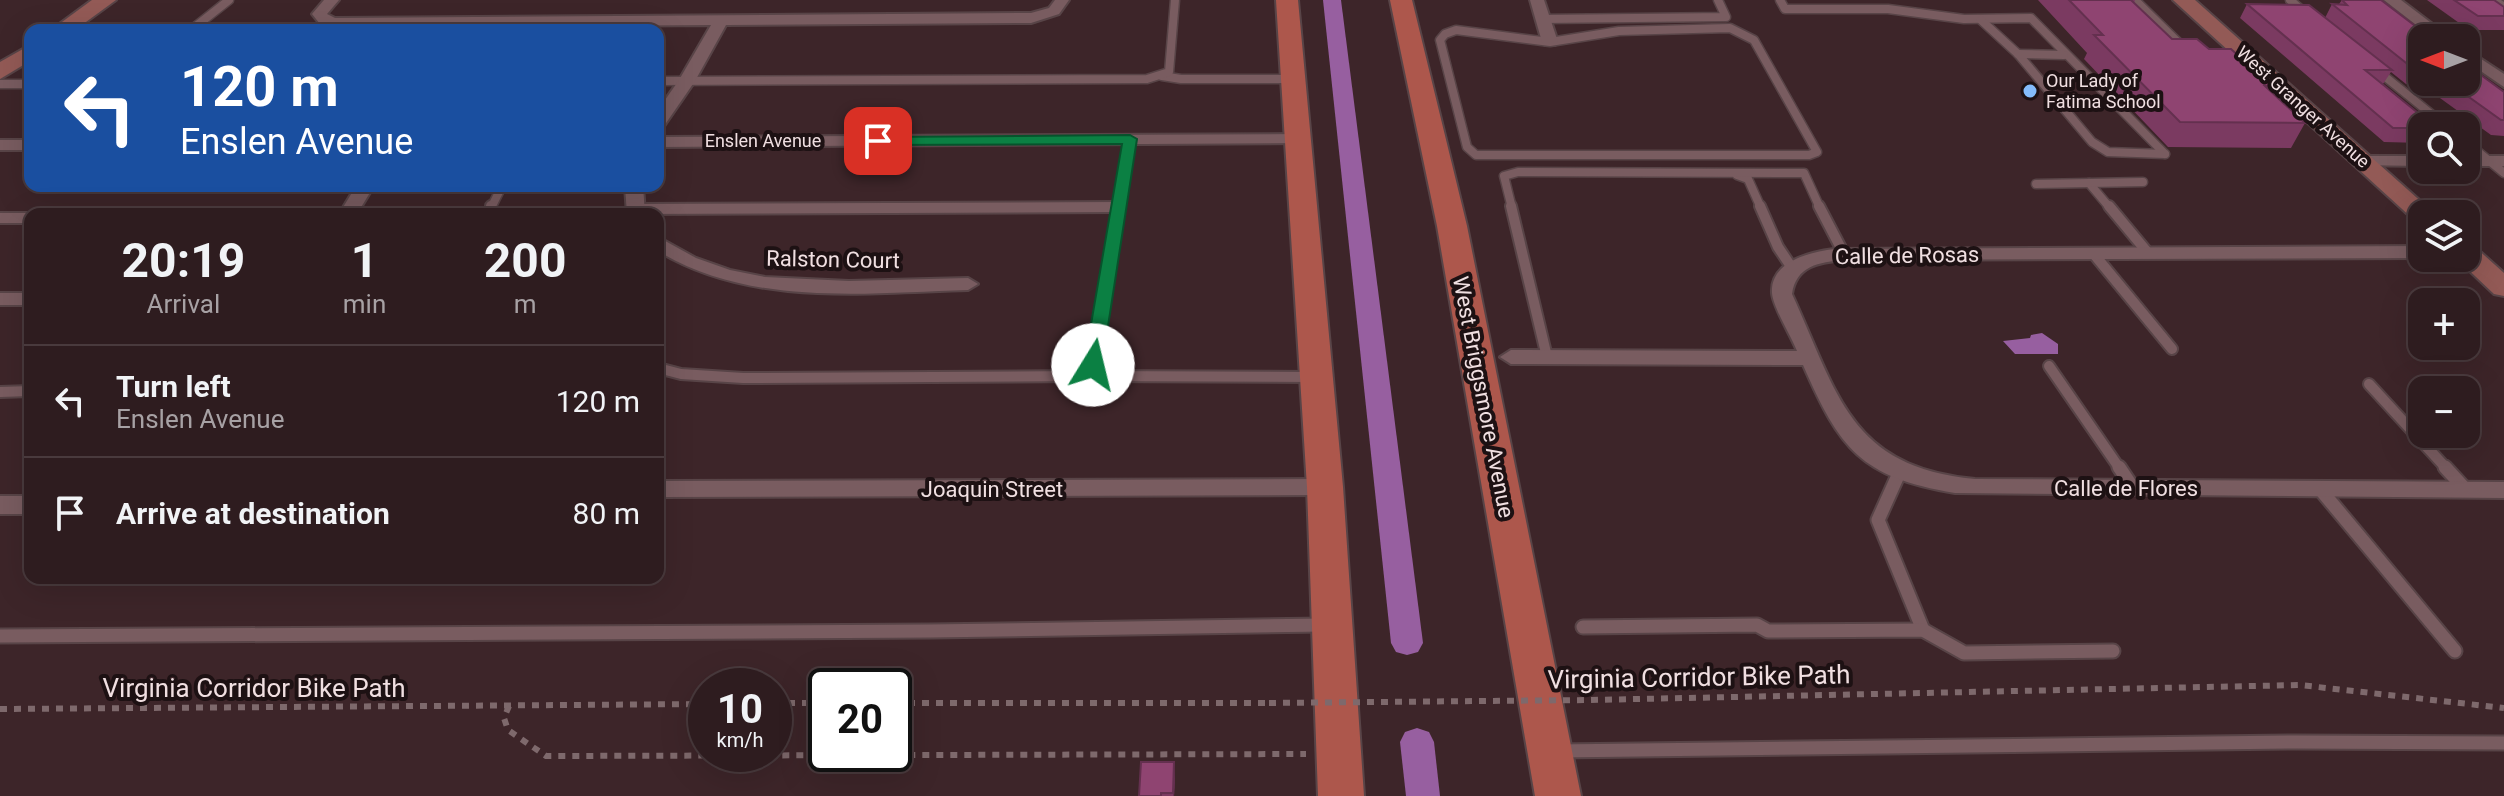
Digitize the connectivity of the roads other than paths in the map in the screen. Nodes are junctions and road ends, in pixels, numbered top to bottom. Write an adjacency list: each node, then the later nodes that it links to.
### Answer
1 (106, 0): 25 (street)
2 (229, 0): 26 (lane)
3 (332, 0): 23 (street)
4 (1062, 0): 23 (street)
5 (1175, 0): 36 (lane)
6 (1287, 0): 37 (main road)
7 (1401, 0): 99 (main road, West Briggsmore Avenue)
8 (1537, 0): 21 (street)
9 (1718, 0): 21 (lane)
10 (1780, 0): 19 (lane)
11 (1826, 0): 19 (lane)
12 (1880, 0): 20 (lane)
13 (2135, 0): 29 (lane)
14 (2183, 0): 48 (street, West Granger Avenue)
15 (2290, 0): 22 (lane)
16 (2391, 0): 27 (street)
17 (2494, 0): 18 (lane)
18 (2504, 7)
19 (1832, 9): 20 (lane)
20 (1888, 9): 24 (lane)
21 (1543, 19): 28 (street)
22 (2314, 19)
23 (721, 20): 39 (street)
24 (1981, 20): 30 (lane); 32 (lane)
25 (70, 24)
26 (199, 24)
27 (2424, 24)
28 (1550, 42): 28 (lane)
29 (2195, 51)
30 (2018, 54): 32 (lane); 32 (lane)
31 (24, 55): 35 (street)
32 (2064, 55)
33 (2480, 64): 40 (street)
34 (2374, 68): 43 (lane)
35 (0, 72)
36 (1162, 75): 37 (lane); 39 (lane)
37 (1294, 79): 46 (main road)
38 (664, 81): 39 (lane)
39 (687, 81): 44 (street)
40 (2504, 82)
41 (0, 84): 42 (lane)
42 (24, 84)
43 (2429, 112)
44 (664, 114)
45 (1130, 139): 46 (street, Enslen Avenue); 47 (street, Enslen Avenue); 57 (lane)
46 (1299, 139): 79 (main road)
47 (664, 142)
48 (2363, 161): 49 (street); 56 (street, West Granger Avenue)
49 (2408, 161)
50 (2496, 161): 52 (lane)
51 (1727, 172): 65 (lane); 67 (lane); 74 (lane)
52 (2504, 173)
53 (2143, 182): 54 (lane)
54 (2089, 183): 55 (lane); 64 (lane)
55 (2036, 184)
56 (2408, 201)
57 (1118, 207): 58 (lane); 78 (lane)
58 (664, 212)
59 (0, 218): 60 (lane)
60 (24, 218)
61 (664, 247): 68 (street, Ralston Court)
62 (2408, 252): 64 (street, Calle de Rosas)
63 (2093, 253): 64 (street, Calle de Rosas); 65 (street, Calle de Rosas); 72 (lane)
64 (2148, 253)
65 (1844, 254): 67 (street, Calle de Rosas)
66 (2480, 266): 69 (street)
67 (1792, 268): 75 (street)
68 (968, 284)
69 (2504, 288)
70 (0, 299): 71 (street)
71 (24, 299)
72 (2172, 349)
73 (1511, 357): 74 (street)
74 (1547, 357): 75 (street)
75 (1810, 358): 83 (street, Calle de Flores)
76 (2049, 366): 85 (lane)
77 (664, 370): 78 (lane)
78 (1085, 376): 79 (lane)
79 (1317, 377): 84 (main road)
80 (2369, 384): 88 (lane)
81 (24, 391): 82 (lane)
82 (0, 392)
83 (1900, 471): 85 (street, Calle de Flores); 94 (lane)
84 (1325, 487): 86 (street, Joaquin Street); 92 (main road)
85 (2133, 488): 87 (street, Calle de Flores)
86 (664, 489)
87 (2320, 489): 88 (street, Calle de Flores); 97 (lane)
88 (2466, 490): 89 (street, Calle de Flores)
89 (2504, 490)
90 (0, 505): 91 (street)
91 (24, 505)
92 (1332, 625): 95 (lane); 100 (main road)
93 (1583, 627): 94 (lane)
94 (1923, 630): 96 (lane)
95 (0, 636)
96 (2113, 651)
97 (2455, 651)
98 (2504, 743): 99 (lane)
99 (1550, 751): 101 (main road, West Briggsmore Avenue)
100 (1341, 796)
101 (1558, 796)

